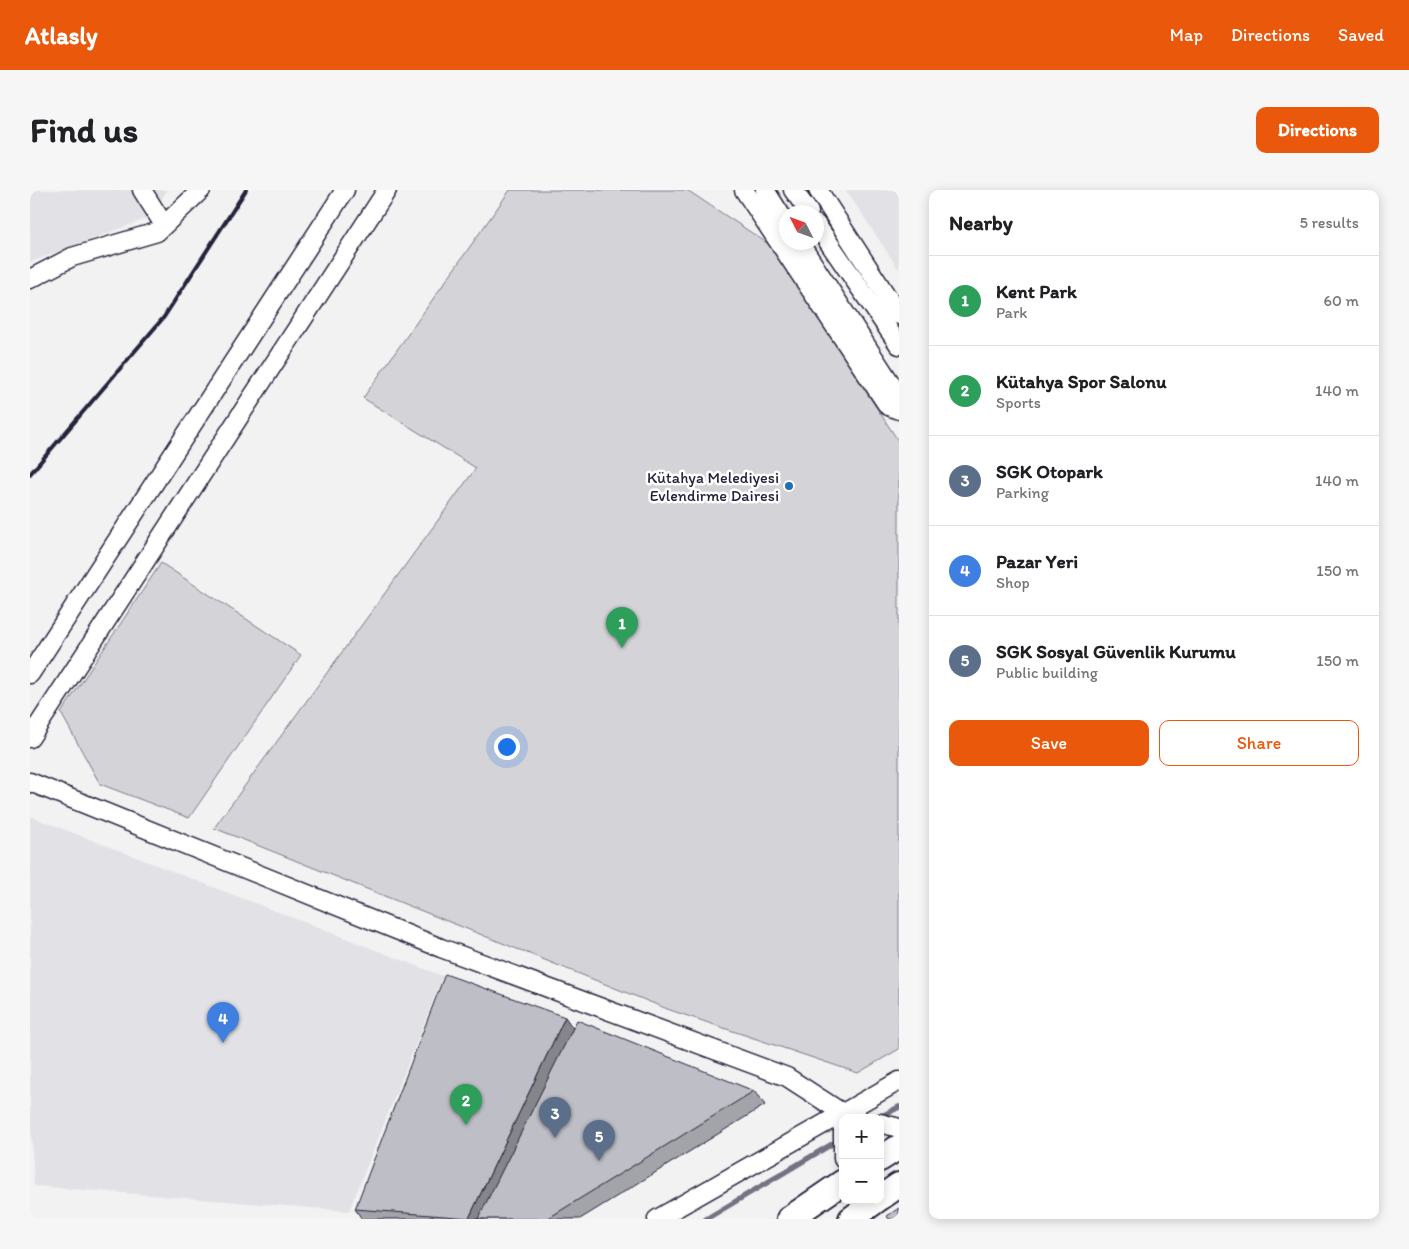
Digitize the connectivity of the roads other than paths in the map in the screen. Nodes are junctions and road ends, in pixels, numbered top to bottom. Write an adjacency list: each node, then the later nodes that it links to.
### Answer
1 (142, 190): 11 (street)
2 (201, 190): 11 (street)
3 (345, 190): 19 (street)
4 (387, 190): 20 (street)
5 (744, 190): 18 (street)
6 (765, 190): 10 (street)
7 (793, 190): 9 (street)
8 (818, 190): 15 (street)
9 (804, 205)
10 (779, 212)
11 (164, 225): 14 (street)
12 (824, 236): 16 (street)
13 (804, 250): 17 (street)
14 (30, 279)
15 (899, 315)
16 (899, 345)
17 (899, 396)
18 (899, 410)
19 (30, 674)
20 (30, 738)
21 (30, 782): 23 (street)
22 (899, 1081): 24 (street)
23 (840, 1114)
24 (854, 1114)
25 (839, 1123): 33 (street)
26 (884, 1124): 27 (street)
27 (899, 1128)
28 (899, 1147): 29 (main road)
29 (884, 1156)
30 (839, 1185): 34 (main road)
31 (899, 1185): 32 (main road)
32 (868, 1210)
33 (662, 1218)
34 (789, 1219)

